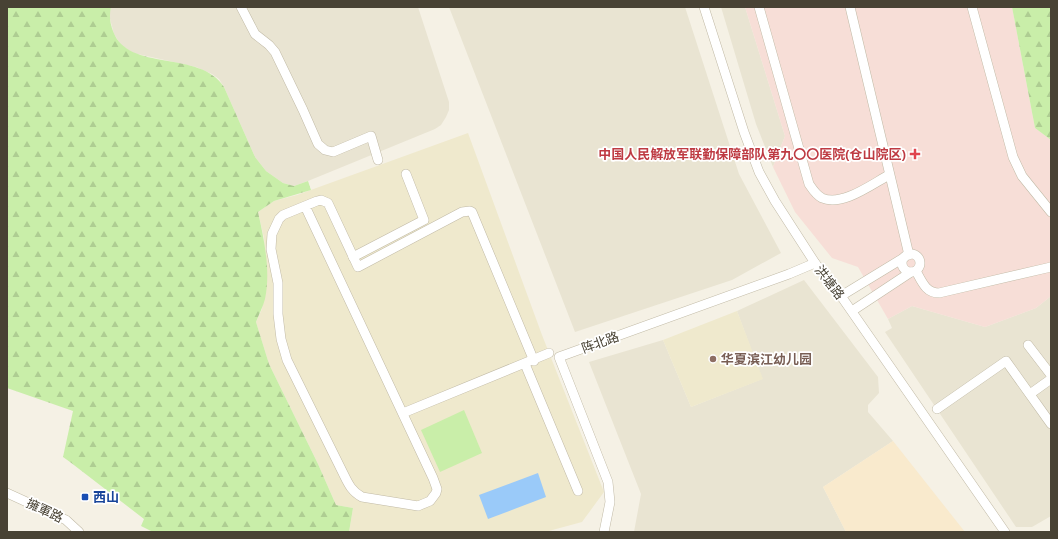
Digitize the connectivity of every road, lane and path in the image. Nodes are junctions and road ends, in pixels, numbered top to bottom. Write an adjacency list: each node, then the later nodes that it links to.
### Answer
1 (241, 7): 6 (street)
2 (704, 7): 15 (street, 洪塘路)
3 (759, 7): 8 (street)
4 (850, 7): 8 (street)
5 (972, 7): 10 (street)
6 (378, 160)
7 (406, 174): 11 (street)
8 (889, 174): 13 (street)
9 (305, 206): 14 (street); 27 (street); 27 (street)
10 (1051, 212)
11 (391, 237): 12 (street); 14 (street)
12 (396, 247): 14 (street); 22 (street)
13 (907, 256): 17 (street); 17 (street); 18 (street)
14 (353, 257)
15 (814, 263): 18 (street, 洪塘路); 32 (street, 阵北路)
16 (1051, 267): 17 (street)
17 (914, 272): 19 (street)
18 (841, 296): 19 (street, 洪塘路)
19 (852, 311): 33 (street, 洪塘路)
20 (1028, 345): 23 (street)
21 (549, 353): 22 (street)
22 (529, 362): 27 (street); 29 (street)
23 (1051, 375)
24 (1051, 379): 25 (street)
25 (1030, 394): 26 (street); 28 (street)
26 (937, 409)
27 (403, 413)
28 (1051, 424)
29 (578, 491)
30 (7, 493): 31 (street, 擁軍路)
31 (79, 532)
32 (604, 532)
33 (1005, 532)

